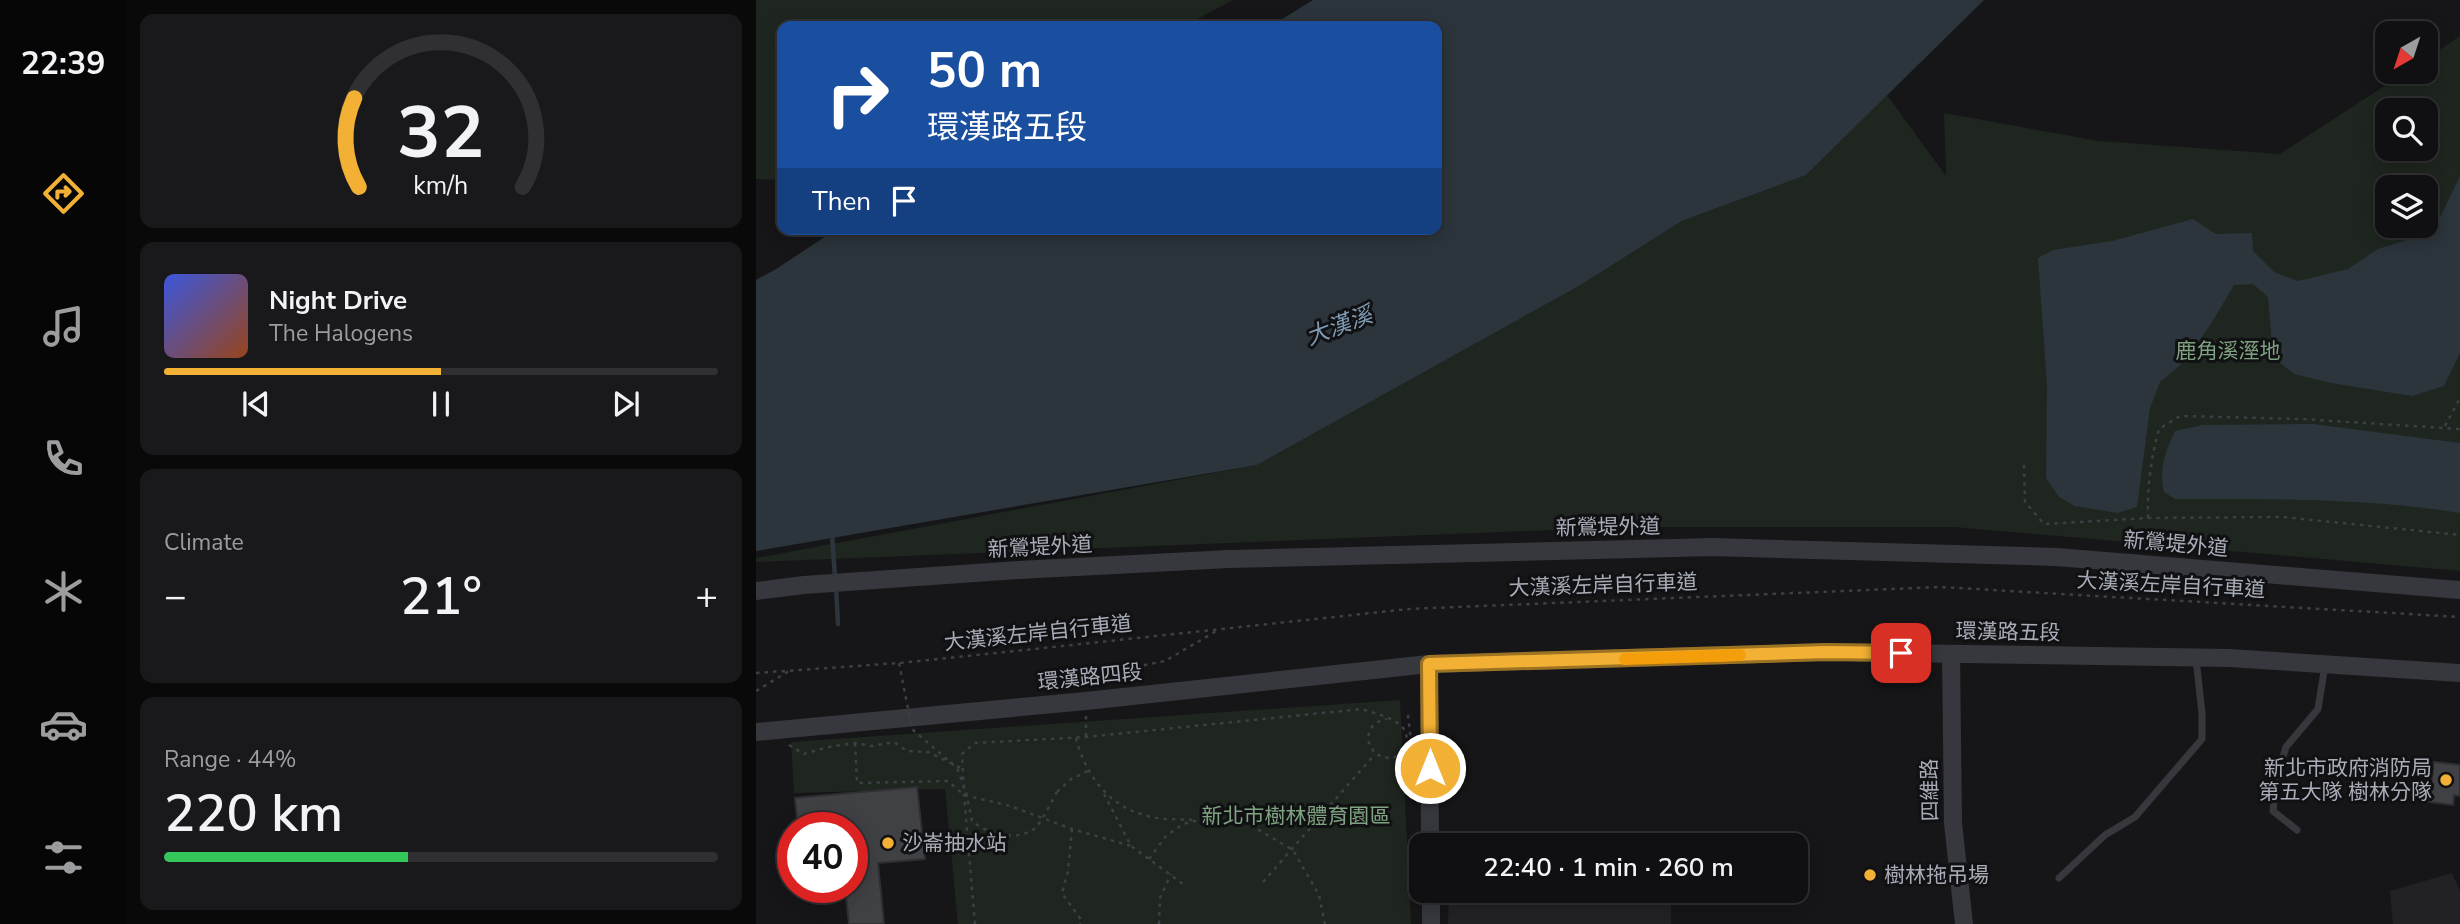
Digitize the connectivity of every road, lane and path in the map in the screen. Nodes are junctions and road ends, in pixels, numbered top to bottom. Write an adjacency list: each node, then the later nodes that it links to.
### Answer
1 (2460, 398): 2 (path)
2 (2444, 426): 3 (path); 5 (path)
3 (2460, 429)
4 (2024, 465): 5 (path)
5 (2148, 518): 6 (path)
6 (2460, 535)
7 (2460, 590): 8 (street, 新鶯堤外道)
8 (756, 592)
9 (2460, 617): 10 (path, 大漢溪左岸自行車道)
10 (1220, 629): 13 (path, 大漢溪左岸自行車道); 20 (path)
11 (1951, 654): 12 (street, 環漢路五段); 14 (street, 環漢路五段); 51 (street, 四維路)
12 (2196, 658): 15 (street, 環漢路五段); 42 (lane)
13 (899, 663): 16 (path, 大漢溪左岸自行車道); 31 (path, bridge)
14 (1429, 664): 20 (street, 環漢路四段); 37 (street)
15 (2325, 665): 18 (street, 環漢路五段); 36 (lane)
16 (792, 669): 17 (path); 19 (path, 大漢溪左岸自行車道)
17 (756, 673)
18 (2460, 673)
19 (756, 691)
20 (1086, 701): 22 (street, 環漢路四段); 24 (path)
21 (1387, 719): 24 (path); 27 (path); 28 (path)
22 (778, 730): 23 (street, 環漢路四段); 26 (path)
23 (756, 732)
24 (1086, 737): 25 (path)
25 (1076, 738): 29 (path); 31 (path)
26 (855, 743): 29 (path); 33 (path)
27 (1402, 753): 28 (path); 30 (path)
28 (1375, 754): 39 (path)
29 (963, 769): 33 (path)
30 (1414, 769)
31 (1088, 771): 32 (path)
32 (1102, 792): 34 (path); 38 (path)
33 (964, 795): 35 (path); 46 (path)
34 (1196, 820): 39 (path); 40 (path)
35 (1072, 829): 38 (path); 47 (path)
36 (2297, 830)
37 (1430, 833)
38 (1131, 846): 40 (path)
39 (1293, 850): 43 (path); 49 (path)
40 (1149, 859): 41 (path)
41 (1171, 874): 44 (path); 48 (path)
42 (2059, 878)
43 (1263, 882)
44 (1183, 884)
45 (1431, 903): 50 (street)
46 (975, 924)
47 (1080, 924)
48 (1158, 924)
49 (1325, 924)
50 (1431, 924)
51 (1964, 924)

